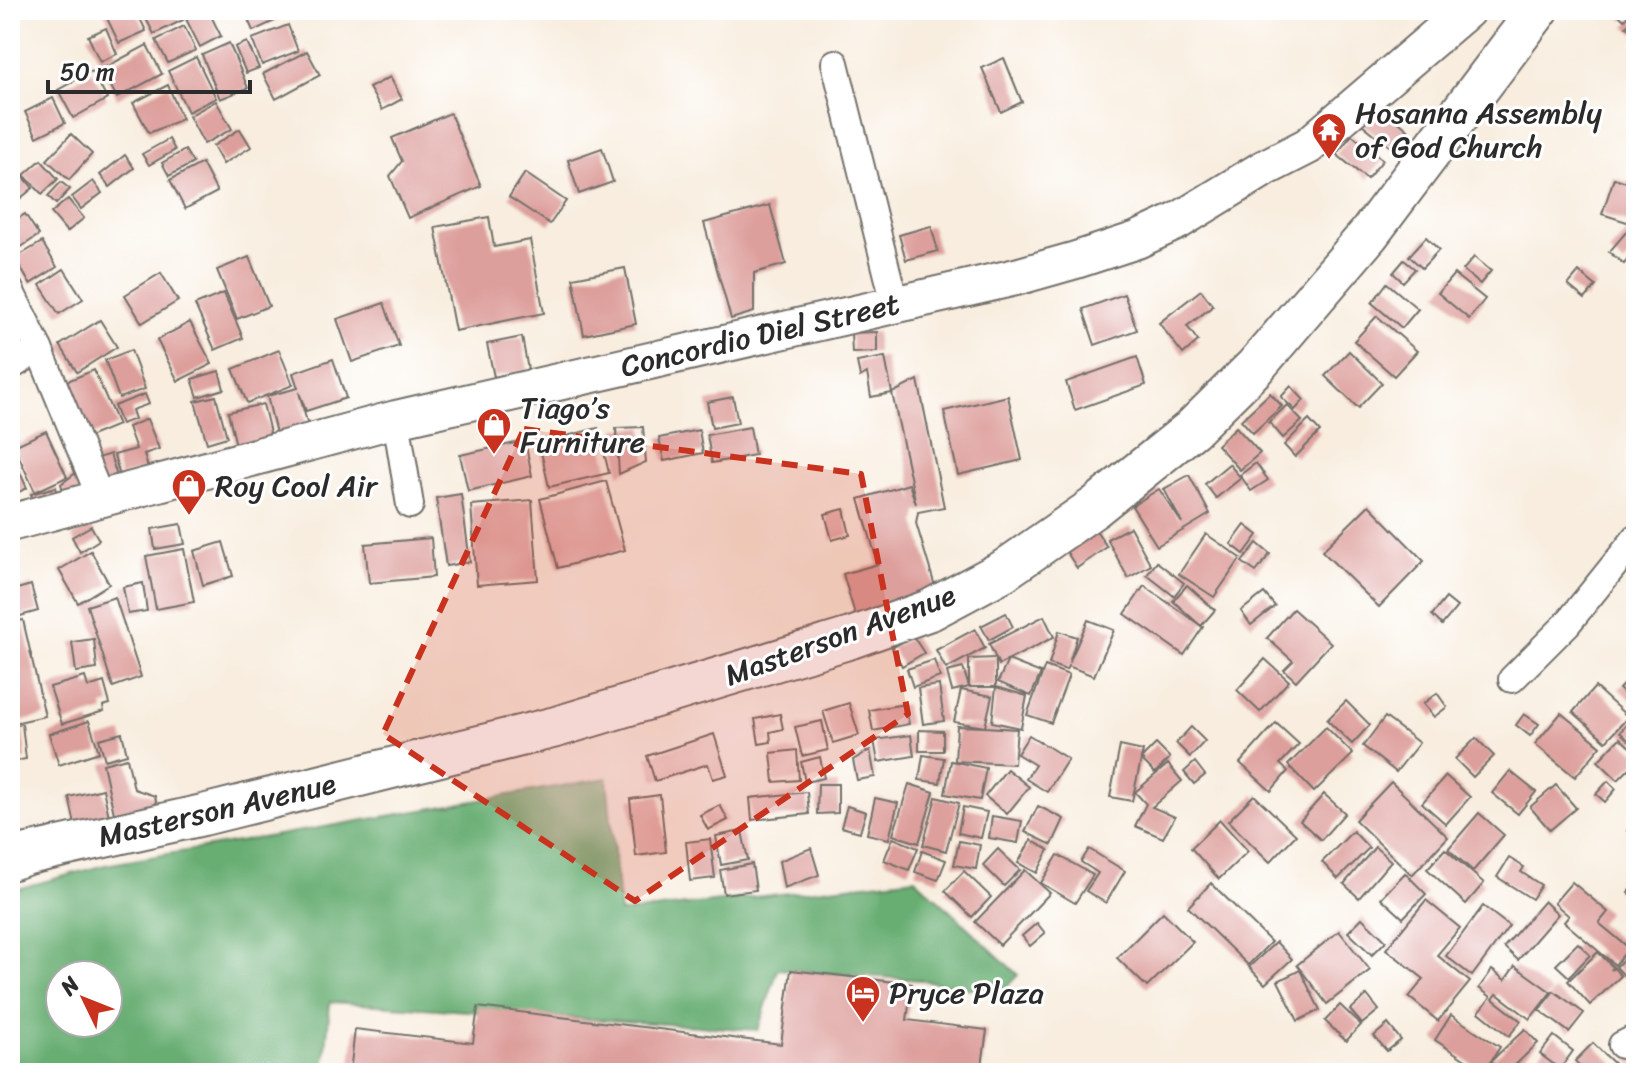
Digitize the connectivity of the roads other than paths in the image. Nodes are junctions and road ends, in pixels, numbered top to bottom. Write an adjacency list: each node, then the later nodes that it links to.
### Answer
1 (1442, 10): 7 (main road, Concordio Diel Street)
2 (1467, 10): 7 (main road, Concordio Diel Street)
3 (1510, 10): 8 (main road)
4 (1538, 10): 8 (main road, Masterson Avenue)
5 (1565, 10): 8 (main road)
6 (835, 63): 10 (street)
7 (1263, 169): 10 (main road, Concordio Diel Street)
8 (1369, 234): 19 (main road, Masterson Avenue)
9 (10, 290): 11 (street)
10 (895, 304): 13 (main road, Concordio Diel Street)
11 (39, 349): 12 (street); 14 (street)
12 (10, 367)
13 (396, 419): 14 (main road, Concordio Diel Street); 15 (street)
14 (101, 499): 16 (main road, Concordio Diel Street)
15 (410, 505)
16 (10, 523)
17 (1636, 538): 18 (street)
18 (1512, 679)
19 (10, 860)

